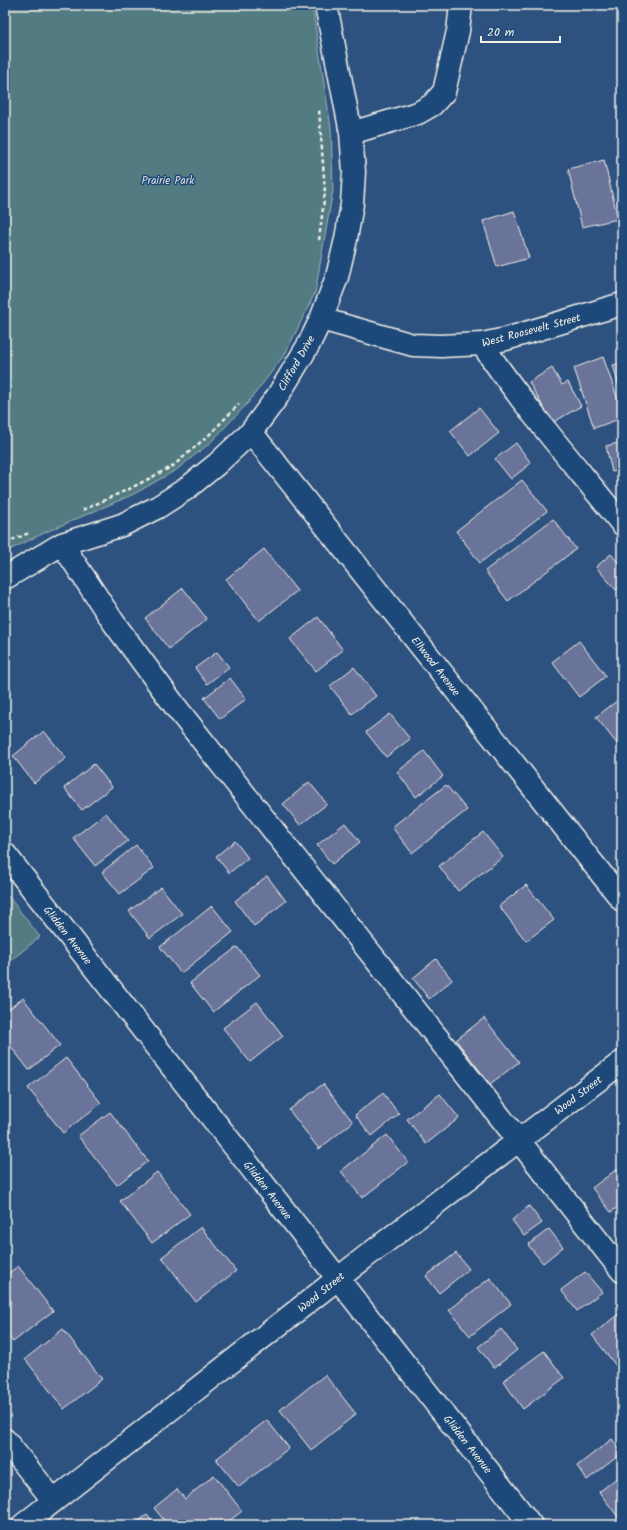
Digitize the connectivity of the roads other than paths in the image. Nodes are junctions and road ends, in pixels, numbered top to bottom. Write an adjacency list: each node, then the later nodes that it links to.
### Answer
1 (326, 5): 3 (street, Clifford Drive)
2 (461, 5): 3 (street)
3 (351, 133): 5 (street, Clifford Drive)
4 (622, 304): 6 (street, West Roosevelt Street)
5 (321, 319): 6 (street, West Roosevelt Street); 7 (street, Clifford Drive)
6 (482, 344): 8 (street)
7 (251, 432): 9 (street, Clifford Drive); 12 (street, Ellwood Avenue)
8 (622, 524)
9 (62, 544): 10 (street, Clifford Drive); 14 (street)
10 (5, 578)
11 (5, 854): 16 (street, Glidden Avenue)
12 (622, 900)
13 (622, 1062): 14 (street, Wood Street)
14 (518, 1141): 15 (street); 16 (street, Wood Street)
15 (622, 1271)
16 (338, 1279): 18 (street, Wood Street); 20 (street, Glidden Avenue)
17 (5, 1440): 18 (street)
18 (54, 1500): 19 (street, Wood Street)
19 (22, 1525)
20 (531, 1525)

